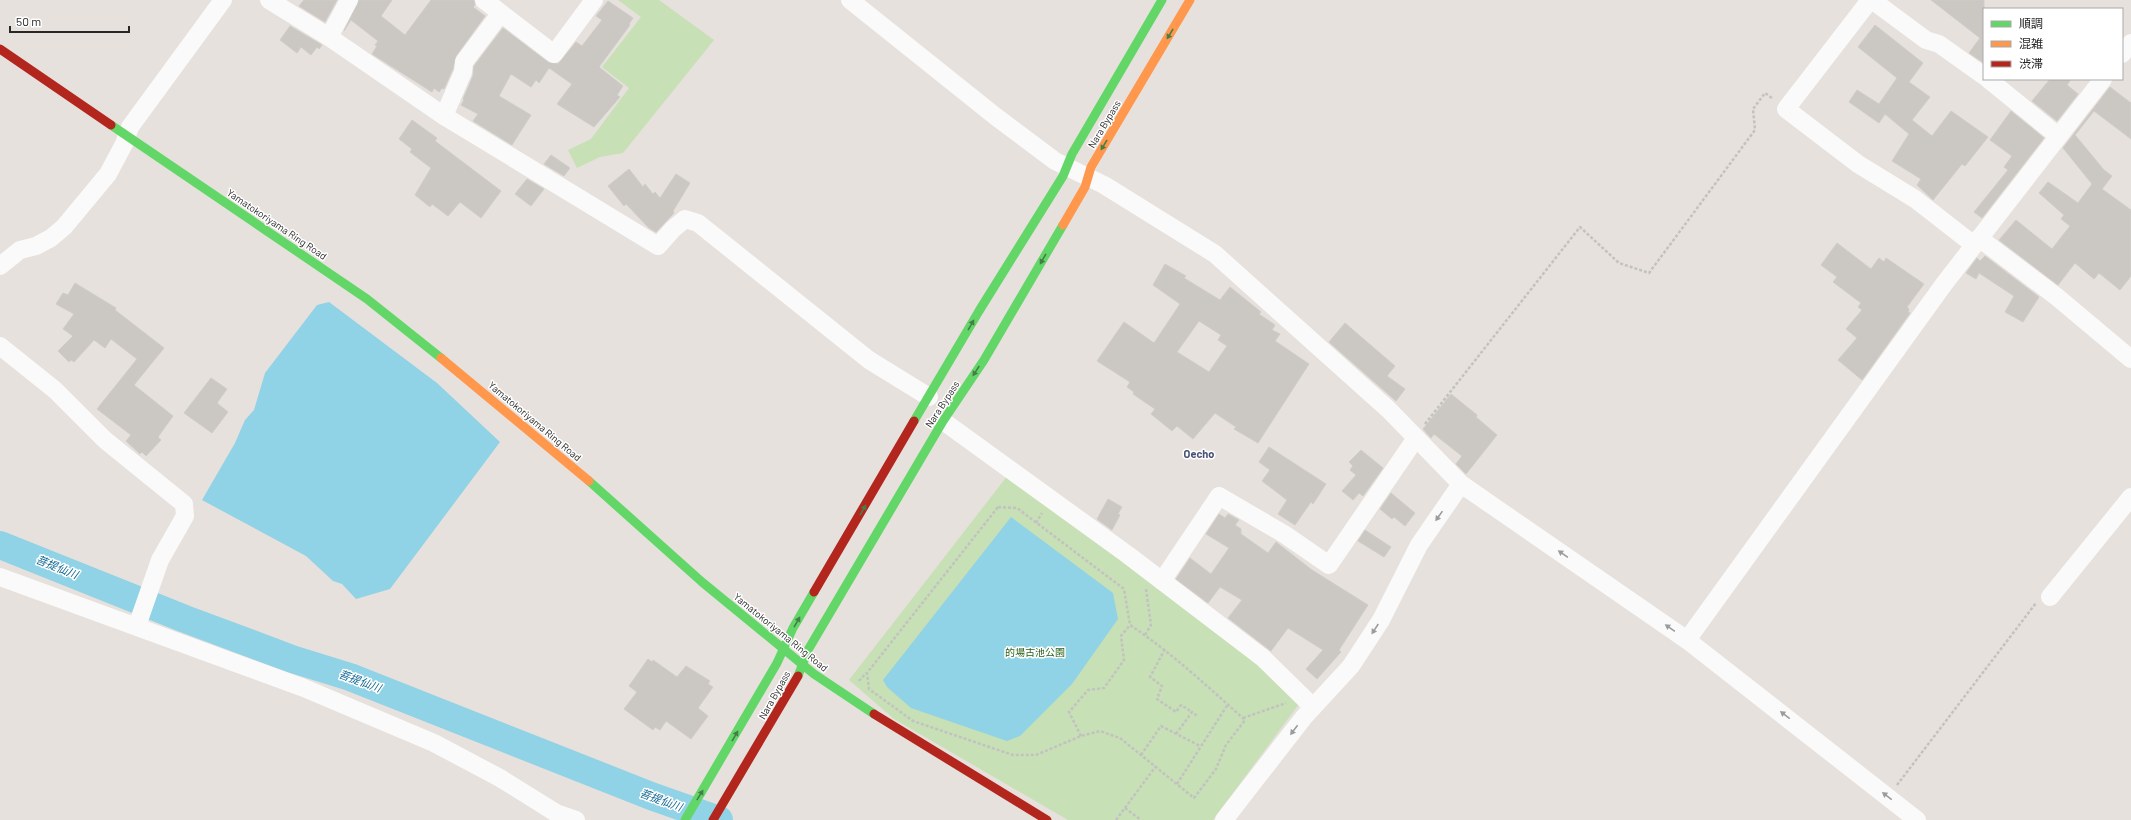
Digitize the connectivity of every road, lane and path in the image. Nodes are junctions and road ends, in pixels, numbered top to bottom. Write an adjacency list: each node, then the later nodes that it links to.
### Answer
1 (223, 0): 20 (street)
2 (269, 0): 11 (street)
3 (349, 0): 11 (street)
4 (484, 0): 10 (street)
5 (594, 0): 10 (street)
6 (850, 0): 22 (street)
7 (1162, 0): 22 (main road, Nara Bypass)
8 (1190, 0): 23 (main road, Nara Bypass, one-way to 23)
9 (1871, 0): 15 (street); 18 (street)
10 (500, 14): 19 (street)
11 (329, 37): 19 (street)
12 (2131, 43): 14 (street)
13 (0, 49): 20 (main road, Yamatokoriyama Ring Road)
14 (2123, 53)
15 (1983, 75)
16 (1989, 80): 21 (street)
17 (2102, 80): 21 (street)
18 (1786, 109): 24 (street); 30 (path)
19 (444, 116): 28 (street)
20 (125, 136): 25 (street); 41 (main road, Yamatokoriyama Ring Road)
21 (2058, 136): 24 (street)
22 (1067, 166): 23 (street); 28 (main road, Nara Bypass, one-way to 22)
23 (1088, 178): 29 (main road, Nara Bypass, one-way to 29); 30 (street)
24 (1976, 242): 27 (street); 39 (street)
25 (0, 266)
26 (0, 346): 36 (street)
27 (2131, 359)
28 (929, 397): 41 (main road, Nara Bypass, one-way to 28)
29 (943, 421): 34 (street); 42 (main road, Nara Bypass)
30 (1416, 438): 31 (street); 34 (street)
31 (1461, 484): 39 (street, one-way to 31); 47 (street, one-way to 47)
32 (2131, 497): 35 (street)
33 (0, 577): 36 (street)
34 (1154, 584): 38 (path); 47 (street)
35 (2050, 597): 57 (path)
36 (138, 623): 59 (street)
37 (1130, 624): 38 (path); 43 (path); 52 (path)
38 (1145, 634): 40 (path)
39 (1687, 640): 57 (street, one-way to 39)
40 (1165, 649): 46 (path); 48 (path)
41 (783, 650): 42 (main road, Yamatokoriyama Ring Road); 60 (main road, Nara Bypass, one-way to 41)
42 (802, 665): 61 (main road, Nara Bypass); 62 (main road, Yamatokoriyama Ring Road)
43 (866, 673): 44 (path); 52 (path)
44 (855, 685)
45 (1289, 700): 50 (path)
46 (1228, 704): 50 (path); 53 (path)
47 (1313, 706): 65 (street, one-way to 65)
48 (1192, 712): 49 (path); 51 (path)
49 (1197, 716)
50 (1243, 718): 56 (path)
51 (1176, 734): 53 (path); 54 (path)
52 (1081, 736): 54 (path)
53 (1200, 746): 56 (path)
54 (1141, 755): 55 (path)
55 (1156, 766): 56 (path); 58 (path)
56 (1177, 784)
57 (1888, 796): 66 (street)
58 (1125, 808): 63 (path); 64 (path)
59 (576, 820)
60 (685, 820)
61 (712, 820)
62 (1047, 820)
63 (1116, 820)
64 (1141, 820)
65 (1224, 820)
66 (1917, 820)

